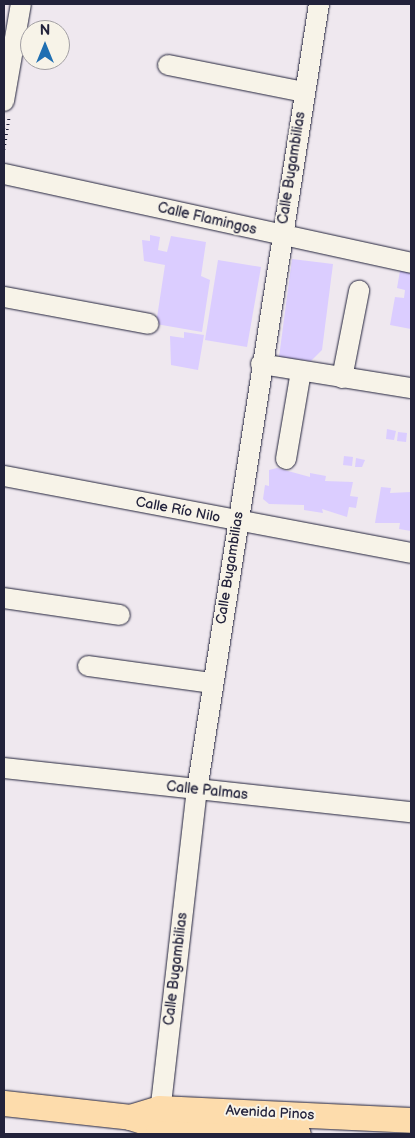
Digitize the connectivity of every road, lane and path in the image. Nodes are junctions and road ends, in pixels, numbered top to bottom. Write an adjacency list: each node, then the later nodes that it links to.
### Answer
1 (22, 4): 5 (street)
2 (319, 4): 4 (street, Calle Bugambilias)
3 (168, 65): 4 (street)
4 (304, 92): 7 (street, Calle Bugambilias)
5 (4, 101)
6 (4, 174): 7 (street, Calle Flamingos)
7 (281, 236): 8 (street, Calle Flamingos); 12 (street, Calle Bugambilias)
8 (411, 263)
9 (359, 291): 14 (street)
10 (4, 297): 11 (street)
11 (149, 324)
12 (262, 364): 13 (street); 18 (street, Calle Bugambilias)
13 (301, 372): 14 (street); 16 (street)
14 (342, 378): 15 (street)
15 (411, 388)
16 (286, 459)
17 (4, 476): 18 (street, Calle Río Nilo)
18 (237, 521): 19 (street, Calle Río Nilo); 23 (street, Calle Bugambilias)
19 (411, 553)
20 (4, 598): 21 (street)
21 (120, 615)
22 (88, 666): 23 (street)
23 (212, 683): 25 (street, Calle Bugambilias)
24 (4, 768): 25 (street, Calle Palmas)
25 (197, 790): 26 (street, Calle Palmas); 29 (street, Calle Bugambilias)
26 (411, 812)
27 (4, 1104): 29 (main road, Avenida Pinos)
28 (411, 1120): 29 (main road, Avenida Pinos)
29 (159, 1123): 30 (main road, Avenida Pinos)
30 (298, 1134)

